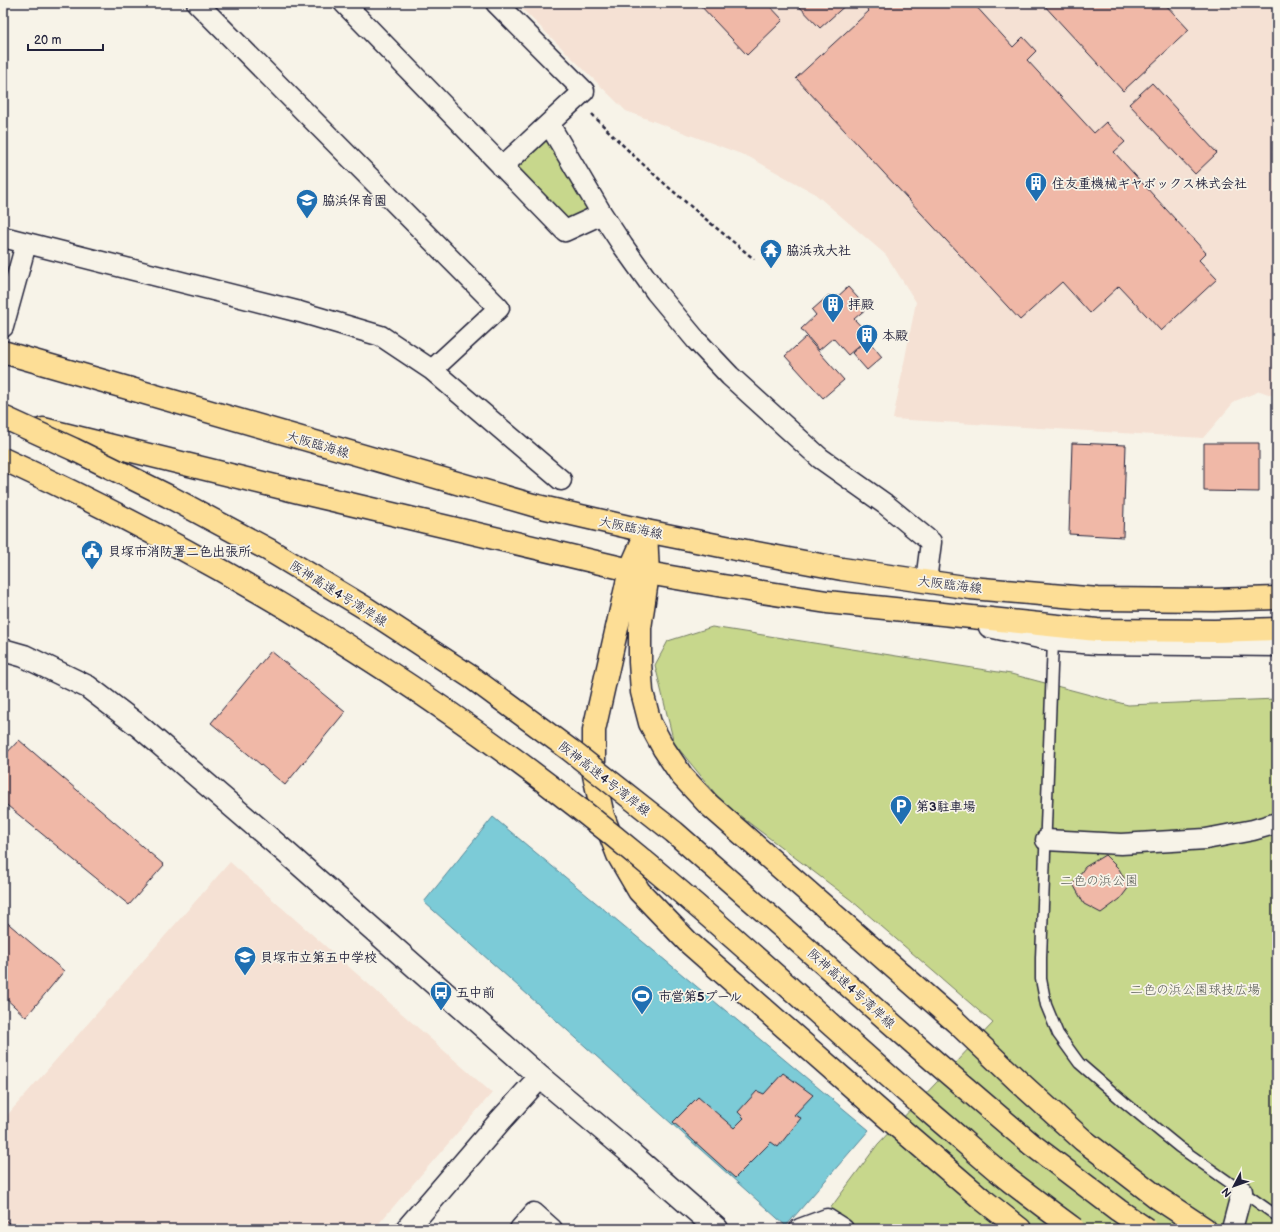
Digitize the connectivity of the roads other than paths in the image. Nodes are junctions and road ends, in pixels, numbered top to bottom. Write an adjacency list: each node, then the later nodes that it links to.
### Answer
1 (197, 3): 11 (street)
2 (344, 3): 5 (street)
3 (496, 3): 4 (street)
4 (549, 124): 5 (street); 6 (street)
5 (502, 167): 6 (street)
6 (602, 214): 17 (street)
7 (3, 237): 8 (street)
8 (26, 244): 9 (street); 11 (street)
9 (3, 327)
10 (3, 352): 15 (main road, 大阪臨海線)
11 (432, 370): 14 (street)
12 (3, 418): 16 (main road); 39 (main road, 阪神高速4号湾岸線, bridge)
13 (3, 459): 38 (main road, bridge)
14 (561, 480)
15 (646, 531): 16 (main road); 17 (main road, 大阪臨海線)
16 (639, 572): 21 (main road); 37 (main road); 40 (main road)
17 (926, 581): 20 (main road, 大阪臨海線)
18 (1277, 590): 20 (street)
19 (1277, 598): 20 (main road, 大阪臨海線)
20 (1214, 600)
21 (925, 613): 22 (main road); 23 (street)
22 (1277, 629)
23 (1053, 641): 24 (street); 27 (lane)
24 (1277, 646)
25 (3, 650): 28 (street)
26 (1277, 824): 27 (street)
27 (1046, 840): 29 (lane)
28 (540, 1077): 31 (street); 34 (street)
29 (1242, 1191): 30 (lane); 41 (street)
30 (1277, 1216)
31 (406, 1229)
32 (520, 1229): 33 (street)
33 (552, 1229)
34 (717, 1229)
35 (800, 1229): 36 (street)
36 (843, 1229)
37 (1020, 1229)
38 (1074, 1229)
39 (1146, 1229)
40 (1205, 1229)
41 (1232, 1229)

